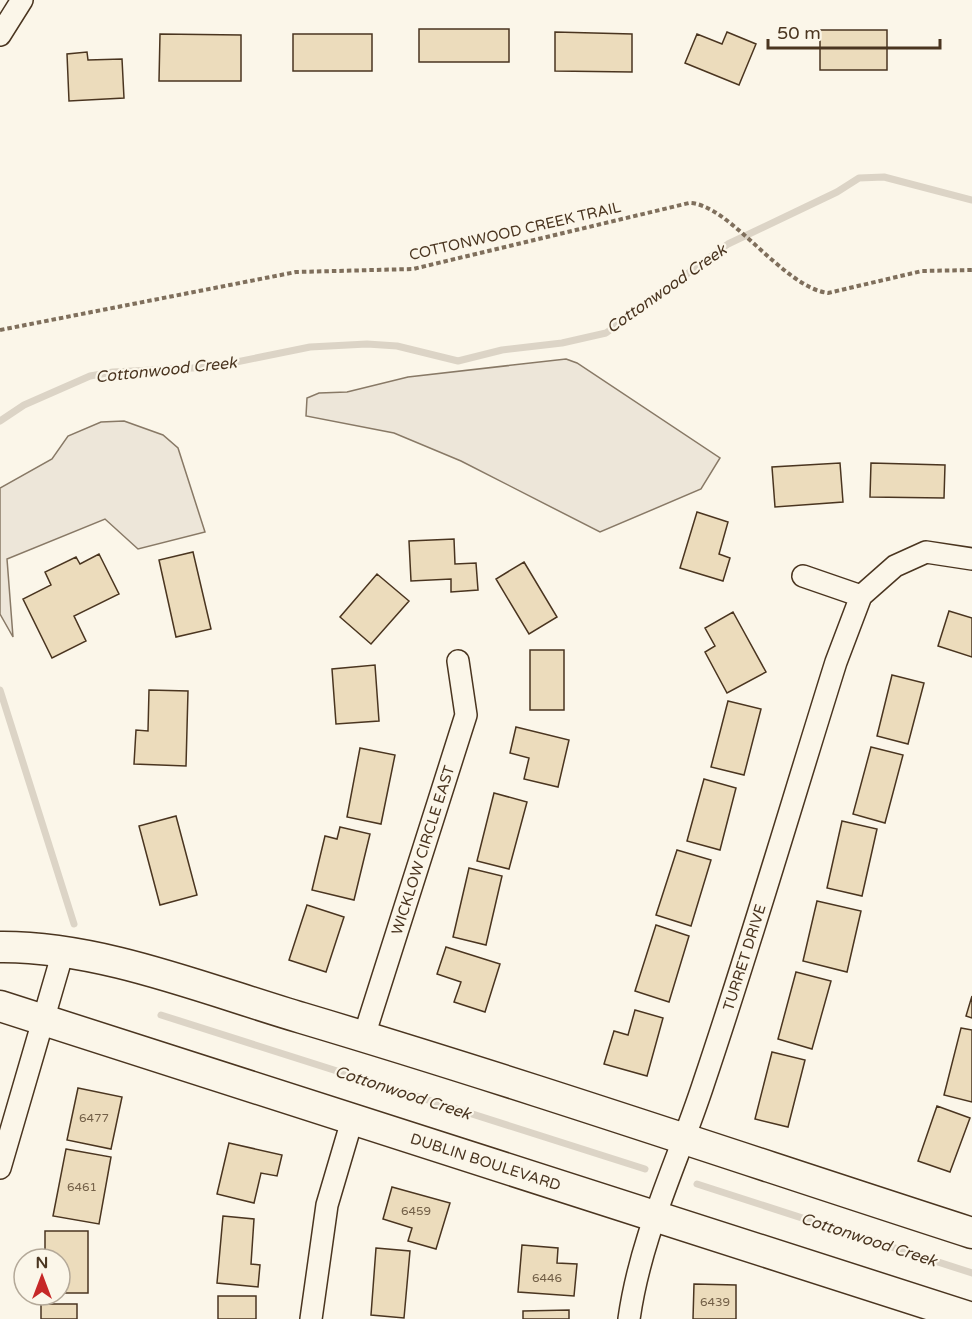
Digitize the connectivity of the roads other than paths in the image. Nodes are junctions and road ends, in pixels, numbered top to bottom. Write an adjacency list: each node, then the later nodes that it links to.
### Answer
1 (22, 0): 2 (street)
2 (0, 35)
3 (972, 559): 5 (street, TURRET DRIVE)
4 (803, 576): 5 (street)
5 (861, 596): 13 (street, TURRET DRIVE)
6 (458, 661): 11 (street, WICKLOW CIRCLE EAST)
7 (0, 947): 8 (main road)
8 (63, 952): 10 (street); 11 (main road)
9 (0, 1006): 10 (main road, DUBLIN BOULEVARD)
10 (42, 1020): 12 (main road, DUBLIN BOULEVARD); 14 (street)
11 (364, 1036): 13 (main road)
12 (353, 1118): 15 (main road, DUBLIN BOULEVARD); 18 (street)
13 (682, 1140): 15 (street, TURRET DRIVE); 16 (main road)
14 (0, 1168)
15 (653, 1215): 17 (main road, DUBLIN BOULEVARD); 19 (street, TURRET DRIVE)
16 (972, 1233)
17 (959, 1316)
18 (311, 1319)
19 (629, 1319)

